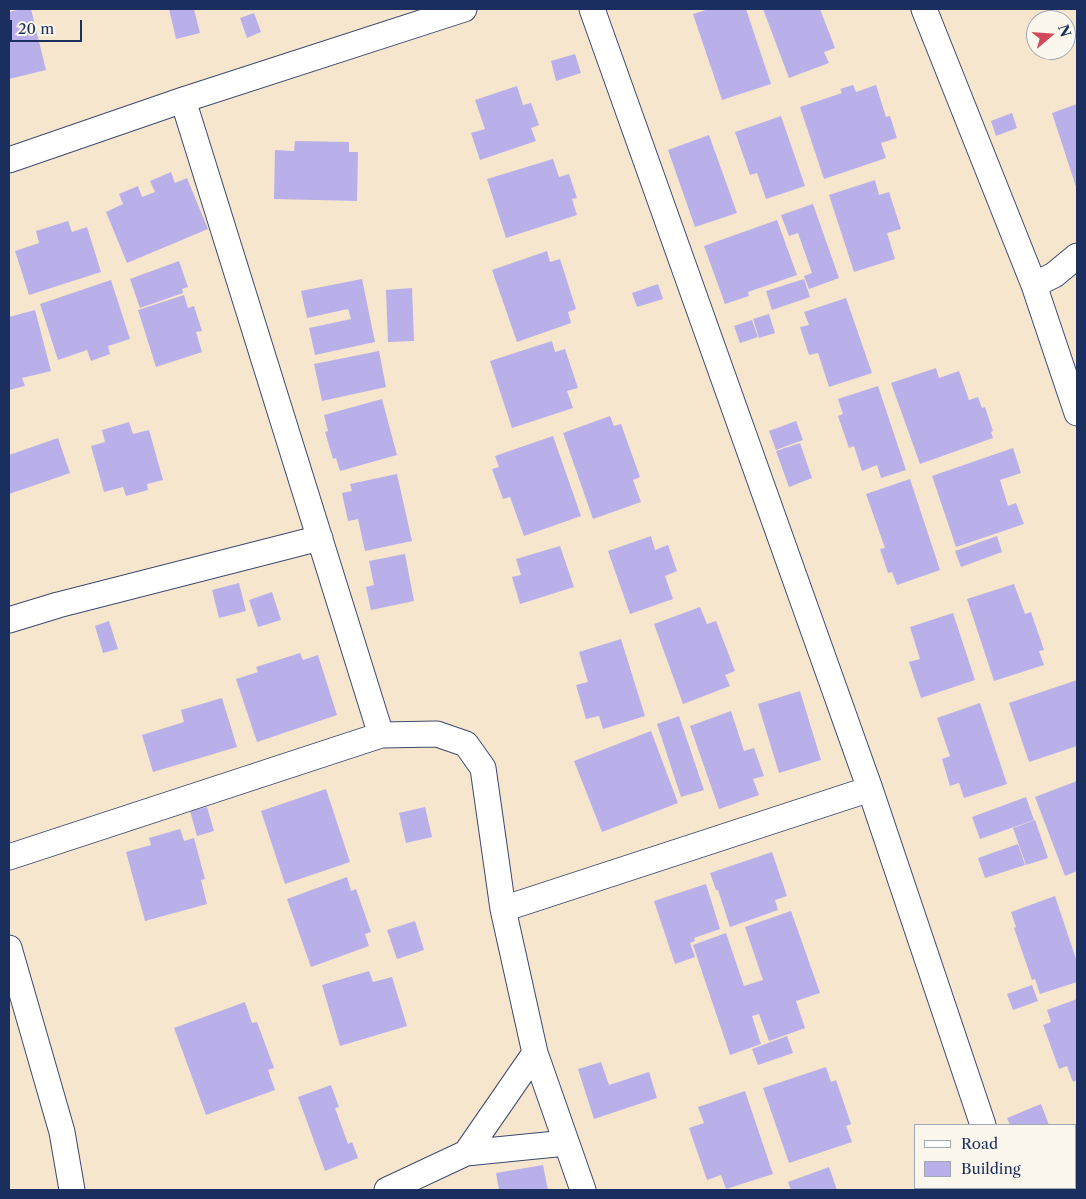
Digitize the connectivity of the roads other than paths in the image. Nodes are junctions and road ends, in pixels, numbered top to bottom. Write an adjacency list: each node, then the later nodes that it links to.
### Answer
1 (464, 9): 4 (street)
2 (592, 9): 12 (street)
3 (924, 9): 7 (street)
4 (183, 100): 5 (street); 9 (street)
5 (9, 160)
6 (1077, 256): 7 (street)
7 (1034, 285): 8 (street)
8 (1077, 413)
9 (320, 538): 10 (street); 11 (street)
10 (9, 620)
11 (381, 735): 13 (street); 14 (street)
12 (870, 789): 14 (street); 17 (street)
13 (9, 857)
14 (503, 909): 16 (street)
15 (9, 948): 20 (street)
16 (535, 1053): 18 (street); 19 (street)
17 (982, 1124)
18 (566, 1143): 19 (street); 22 (street)
19 (466, 1153): 21 (street)
20 (72, 1190)
21 (387, 1190)
22 (583, 1190)

